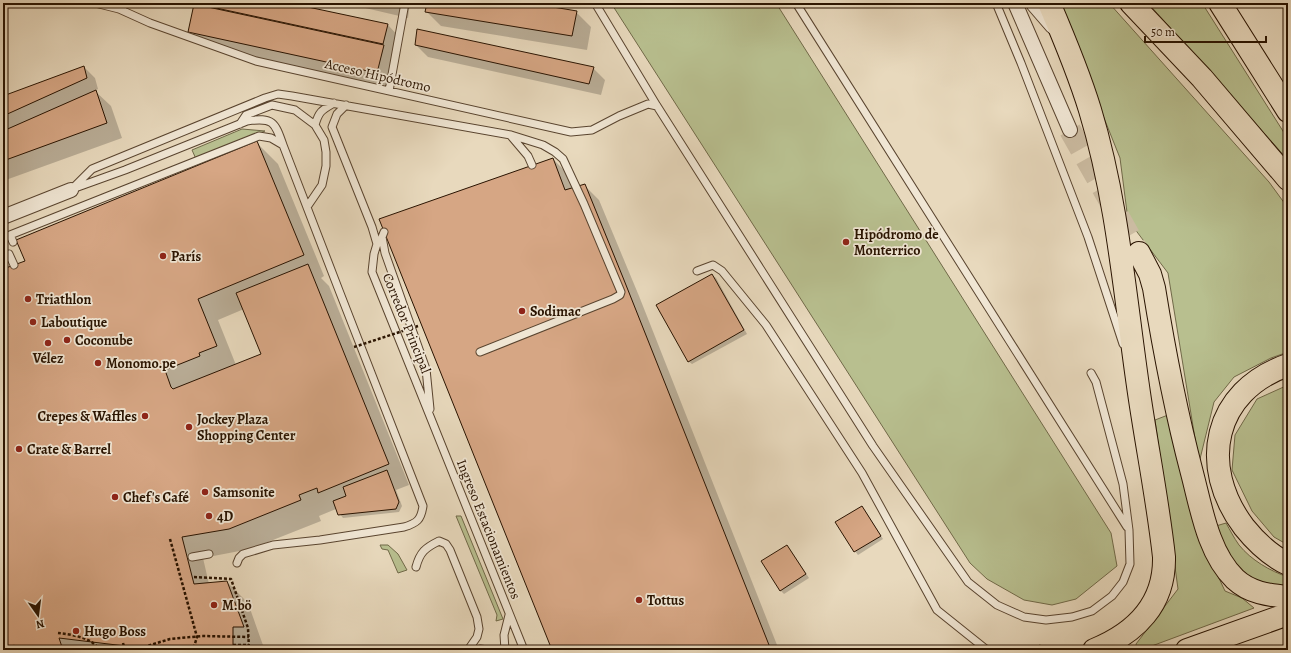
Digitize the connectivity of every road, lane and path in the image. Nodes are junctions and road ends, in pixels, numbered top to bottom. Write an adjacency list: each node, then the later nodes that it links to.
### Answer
1 (95, 3): 12 (lane, Acceso Hipódromo)
2 (127, 3): 12 (lane)
3 (405, 3): 14 (lane)
4 (595, 3): 17 (lane)
5 (796, 3): 42 (lane)
6 (996, 3): 40 (lane)
7 (1015, 3): 21 (street)
8 (1035, 3): 13 (street)
9 (1049, 3): 13 (highway)
10 (1131, 3): 25 (highway)
11 (1220, 3): 18 (highway)
12 (119, 9): 14 (lane, Acceso Hipódromo)
13 (1062, 35): 40 (highway)
14 (389, 91): 17 (lane, Acceso Hipódromo)
15 (334, 103): 16 (lane); 20 (lane); 26 (lane)
16 (348, 106): 22 (lane); 41 (lane, Corredor Principal)
17 (658, 106): 42 (lane)
18 (1288, 111)
19 (240, 124): 20 (lane); 23 (lane); 26 (lane)
20 (315, 125): 27 (lane)
21 (1070, 130)
22 (511, 136): 24 (lane); 37 (lane)
23 (284, 145): 27 (lane); 30 (lane)
24 (532, 165)
25 (1288, 179)
26 (71, 190): 28 (street)
27 (307, 207): 46 (lane)
28 (3, 217)
29 (384, 232): 41 (lane)
30 (13, 242)
31 (1139, 253): 50 (highway)
32 (3, 257): 33 (lane)
33 (14, 265)
34 (697, 271): 74 (lane)
35 (418, 326): 36 (path, bridge)
36 (354, 347)
37 (480, 352)
38 (1288, 365): 47 (highway)
39 (1091, 373): 42 (lane)
40 (1139, 394): 76 (highway)
41 (431, 417): 52 (lane, Ingreso Estacionamientos)
42 (1129, 530)
43 (170, 539): 54 (path)
44 (209, 554): 45 (lane)
45 (192, 557)
46 (237, 563)
47 (1288, 564)
48 (416, 567): 69 (lane)
49 (194, 577): 55 (path)
50 (1288, 597)
51 (1288, 614): 77 (highway)
52 (509, 616): 72 (lane); 73 (lane, Ingreso Estacionamientos)
53 (58, 633): 64 (path)
54 (197, 637): 55 (path); 57 (path); 66 (path)
55 (249, 637): 60 (path)
56 (123, 643): 65 (path)
57 (194, 644): 58 (path); 67 (path)
58 (200, 644)
59 (233, 645): 60 (path)
60 (249, 645): 68 (path)
61 (1038, 645): 75 (path)
62 (9, 650): 63 (path)
63 (21, 650)
64 (104, 650)
65 (125, 650)
66 (134, 650)
67 (192, 650)
68 (250, 650)
69 (468, 650)
70 (476, 650): 71 (lane)
71 (488, 650)
72 (504, 650)
73 (524, 650)
74 (987, 650)
75 (1041, 650)
76 (1094, 650)
77 (1187, 650)

